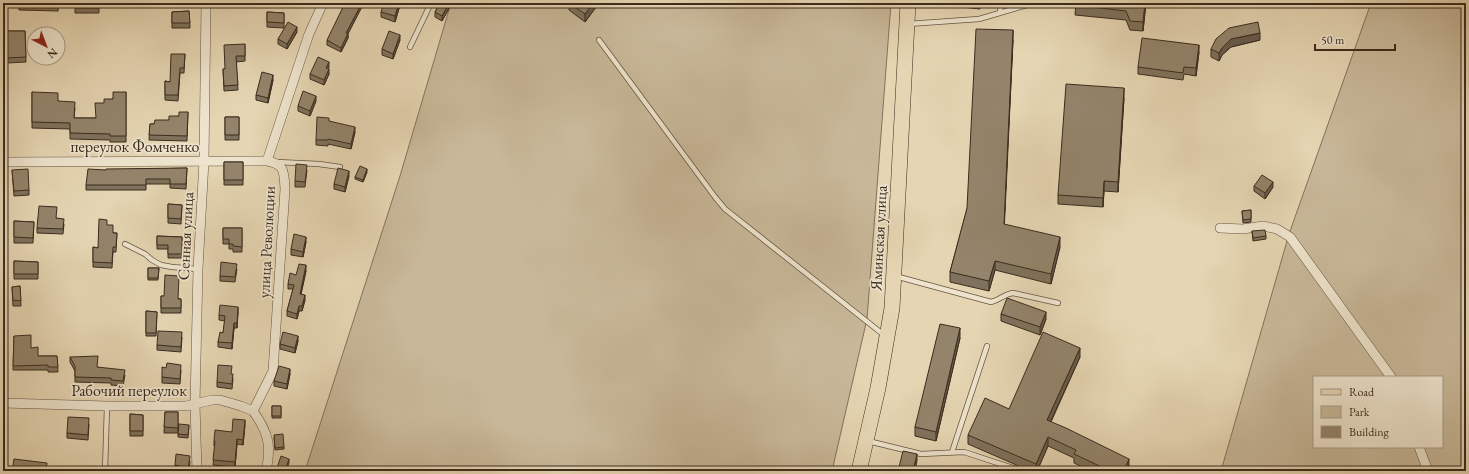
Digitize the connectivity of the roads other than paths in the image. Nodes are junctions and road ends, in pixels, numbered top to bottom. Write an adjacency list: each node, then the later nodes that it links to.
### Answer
1 (206, 3): 11 (street, Сенная улица)
2 (323, 3): 13 (street)
3 (431, 3): 10 (lane)
4 (908, 3): 8 (main road, Яминская улица)
5 (1001, 3): 7 (lane)
6 (1034, 3): 7 (lane)
7 (1000, 13): 8 (lane)
8 (907, 24): 18 (main road, Яминская улица)
9 (599, 40): 20 (lane)
10 (410, 47)
11 (204, 160): 12 (street, переулок Фомченко); 13 (street, переулок Фомченко); 17 (street, Сенная улица)
12 (3, 162)
13 (271, 162): 14 (lane); 26 (street, улица Революции)
14 (340, 167)
15 (1220, 228): 22 (street)
16 (124, 244): 17 (lane)
17 (198, 269): 24 (street, Сенная улица)
18 (894, 276): 19 (lane); 20 (main road, Яминская улица)
19 (1058, 303)
20 (887, 337): 27 (main road, Яминская улица)
21 (987, 346): 29 (lane)
22 (1390, 376)
23 (3, 403): 25 (street, Рабочий переулок)
24 (195, 404): 25 (street, Рабочий переулок); 26 (street, Рабочий переулок); 32 (street, Сенная улица)
25 (107, 406): 31 (lane)
26 (253, 411): 33 (street)
27 (866, 441): 29 (lane); 34 (main road, Яминская улица)
28 (1419, 448): 36 (street)
29 (952, 452): 30 (lane)
30 (1014, 469): 35 (lane)
31 (105, 471)
32 (197, 471)
33 (266, 471)
34 (859, 471)
35 (1022, 471)
36 (1428, 471)

